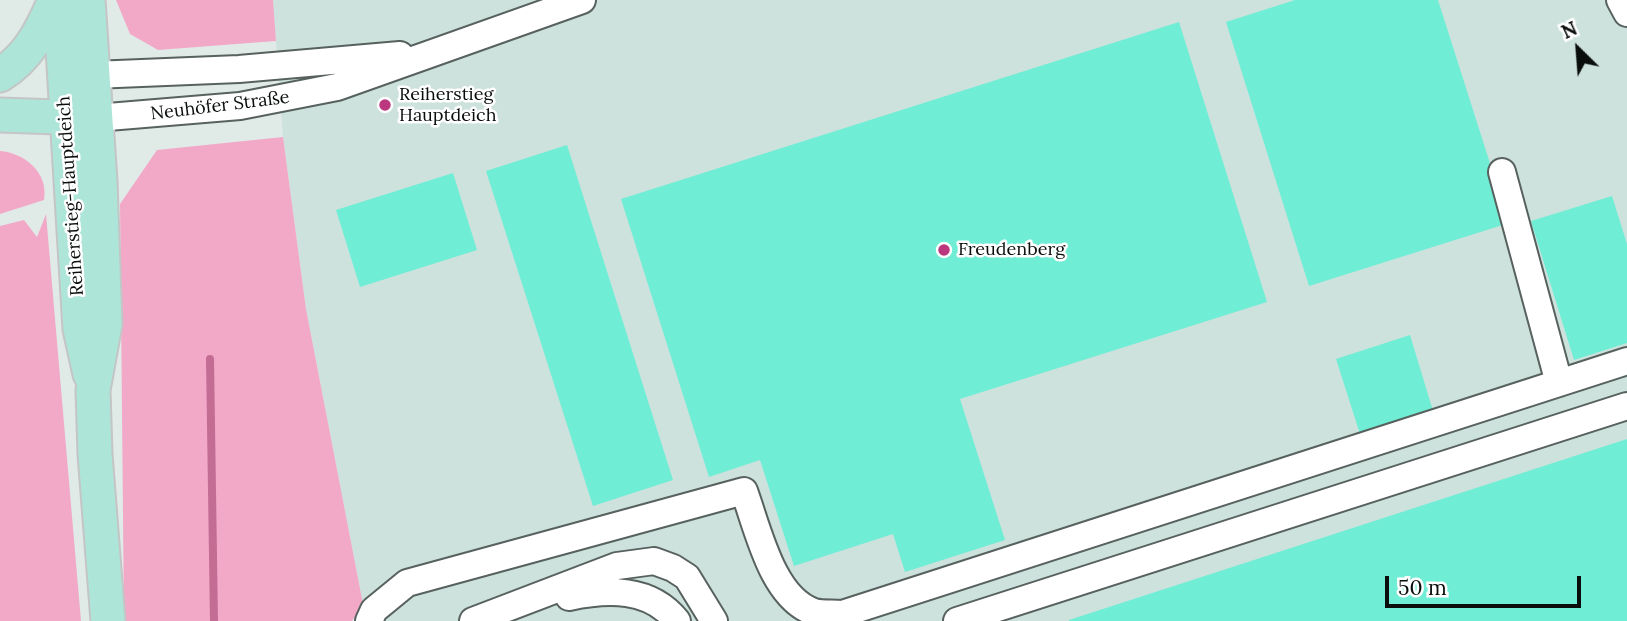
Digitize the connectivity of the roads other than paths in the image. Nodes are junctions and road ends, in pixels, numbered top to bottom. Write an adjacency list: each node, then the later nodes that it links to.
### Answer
1 (57, 0): 7 (main road, Reiherstieg-Hauptdeich); 8 (main road)
2 (88, 0): 7 (main road, Reiherstieg-Hauptdeich)
3 (582, 0): 6 (street, Neuhöfer Straße)
4 (1620, 0): 5 (street)
5 (1627, 13)
6 (433, 52): 7 (street, Neuhöfer Straße); 10 (street, Neuhöfer Straße)
7 (78, 75): 8 (main road, Neuhöfer Straße); 10 (main road, Reiherstieg-Hauptdeich)
8 (0, 76)
9 (0, 115): 10 (main road, Neuhöfer Straße)
10 (81, 118): 16 (main road, Reiherstieg-Hauptdeich)
11 (1503, 172): 13 (street)
12 (1627, 361): 13 (street)
13 (1559, 383): 17 (street)
14 (1627, 406): 21 (street)
15 (513, 608): 18 (street); 19 (street); 20 (street)
16 (108, 621)
17 (369, 621)
18 (473, 621)
19 (677, 621)
20 (715, 621)
21 (957, 621)

